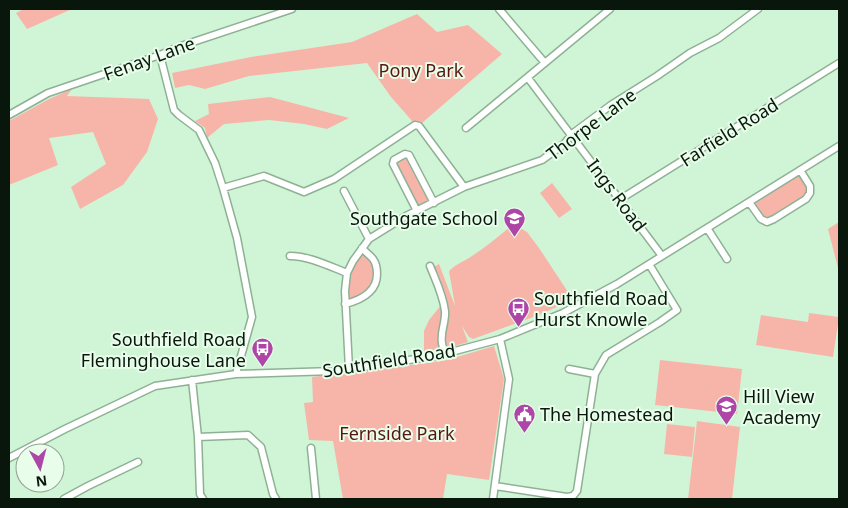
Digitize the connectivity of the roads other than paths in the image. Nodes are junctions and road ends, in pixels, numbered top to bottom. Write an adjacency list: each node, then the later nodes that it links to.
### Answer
1 (292, 9): 5 (street, Fenay Lane)
2 (499, 9): 6 (street)
3 (610, 9): 6 (street)
4 (758, 9): 11 (street, Thorpe Lane)
5 (160, 55): 9 (street, Fenay Lane); 14 (street)
6 (545, 63): 8 (street)
7 (839, 63): 17 (street, Farfield Road)
8 (528, 78): 10 (street); 11 (street, Ings Road)
9 (9, 115)
10 (466, 128)
11 (572, 134): 15 (street, Thorpe Lane); 17 (street, Ings Road)
12 (839, 146): 13 (street, Southfield Road)
13 (800, 170): 19 (street, Southfield Road); 19 (street)
14 (223, 188): 15 (street); 35 (street)
15 (464, 188): 18 (street, Thorpe Lane)
16 (344, 191): 22 (street)
17 (619, 200): 25 (street, Ings Road)
18 (434, 202): 20 (street, Thorpe Lane); 20 (street)
19 (749, 202): 21 (street, Southfield Road)
20 (417, 211): 22 (street, Thorpe Lane)
21 (707, 228): 25 (street, Southfield Road); 26 (street)
22 (369, 238): 23 (street, Thorpe Lane)
23 (362, 248): 29 (street, Thorpe Lane); 30 (street)
24 (290, 256): 29 (street)
25 (662, 256): 27 (street, Southfield Road)
26 (727, 259)
27 (649, 264): 31 (street, Southfield Road); 36 (street)
28 (430, 266): 32 (street)
29 (347, 273): 30 (street, Thorpe Lane)
30 (345, 304): 33 (street, Thorpe Lane)
31 (500, 339): 32 (street, Southfield Road); 42 (street)
32 (446, 354): 33 (street, Southfield Road)
33 (349, 369): 35 (street, Southfield Road)
34 (570, 369): 36 (street)
35 (236, 374): 37 (street, Southfield Road)
36 (595, 374): 42 (street)
37 (192, 380): 38 (street); 40 (street, Southfield Road)
38 (198, 437): 44 (street); 45 (street)
39 (311, 448): 46 (street)
40 (9, 458)
41 (138, 462): 43 (street)
42 (495, 486): 47 (street)
43 (64, 499)
44 (203, 499)
45 (276, 499)
46 (316, 499)
47 (493, 499)

